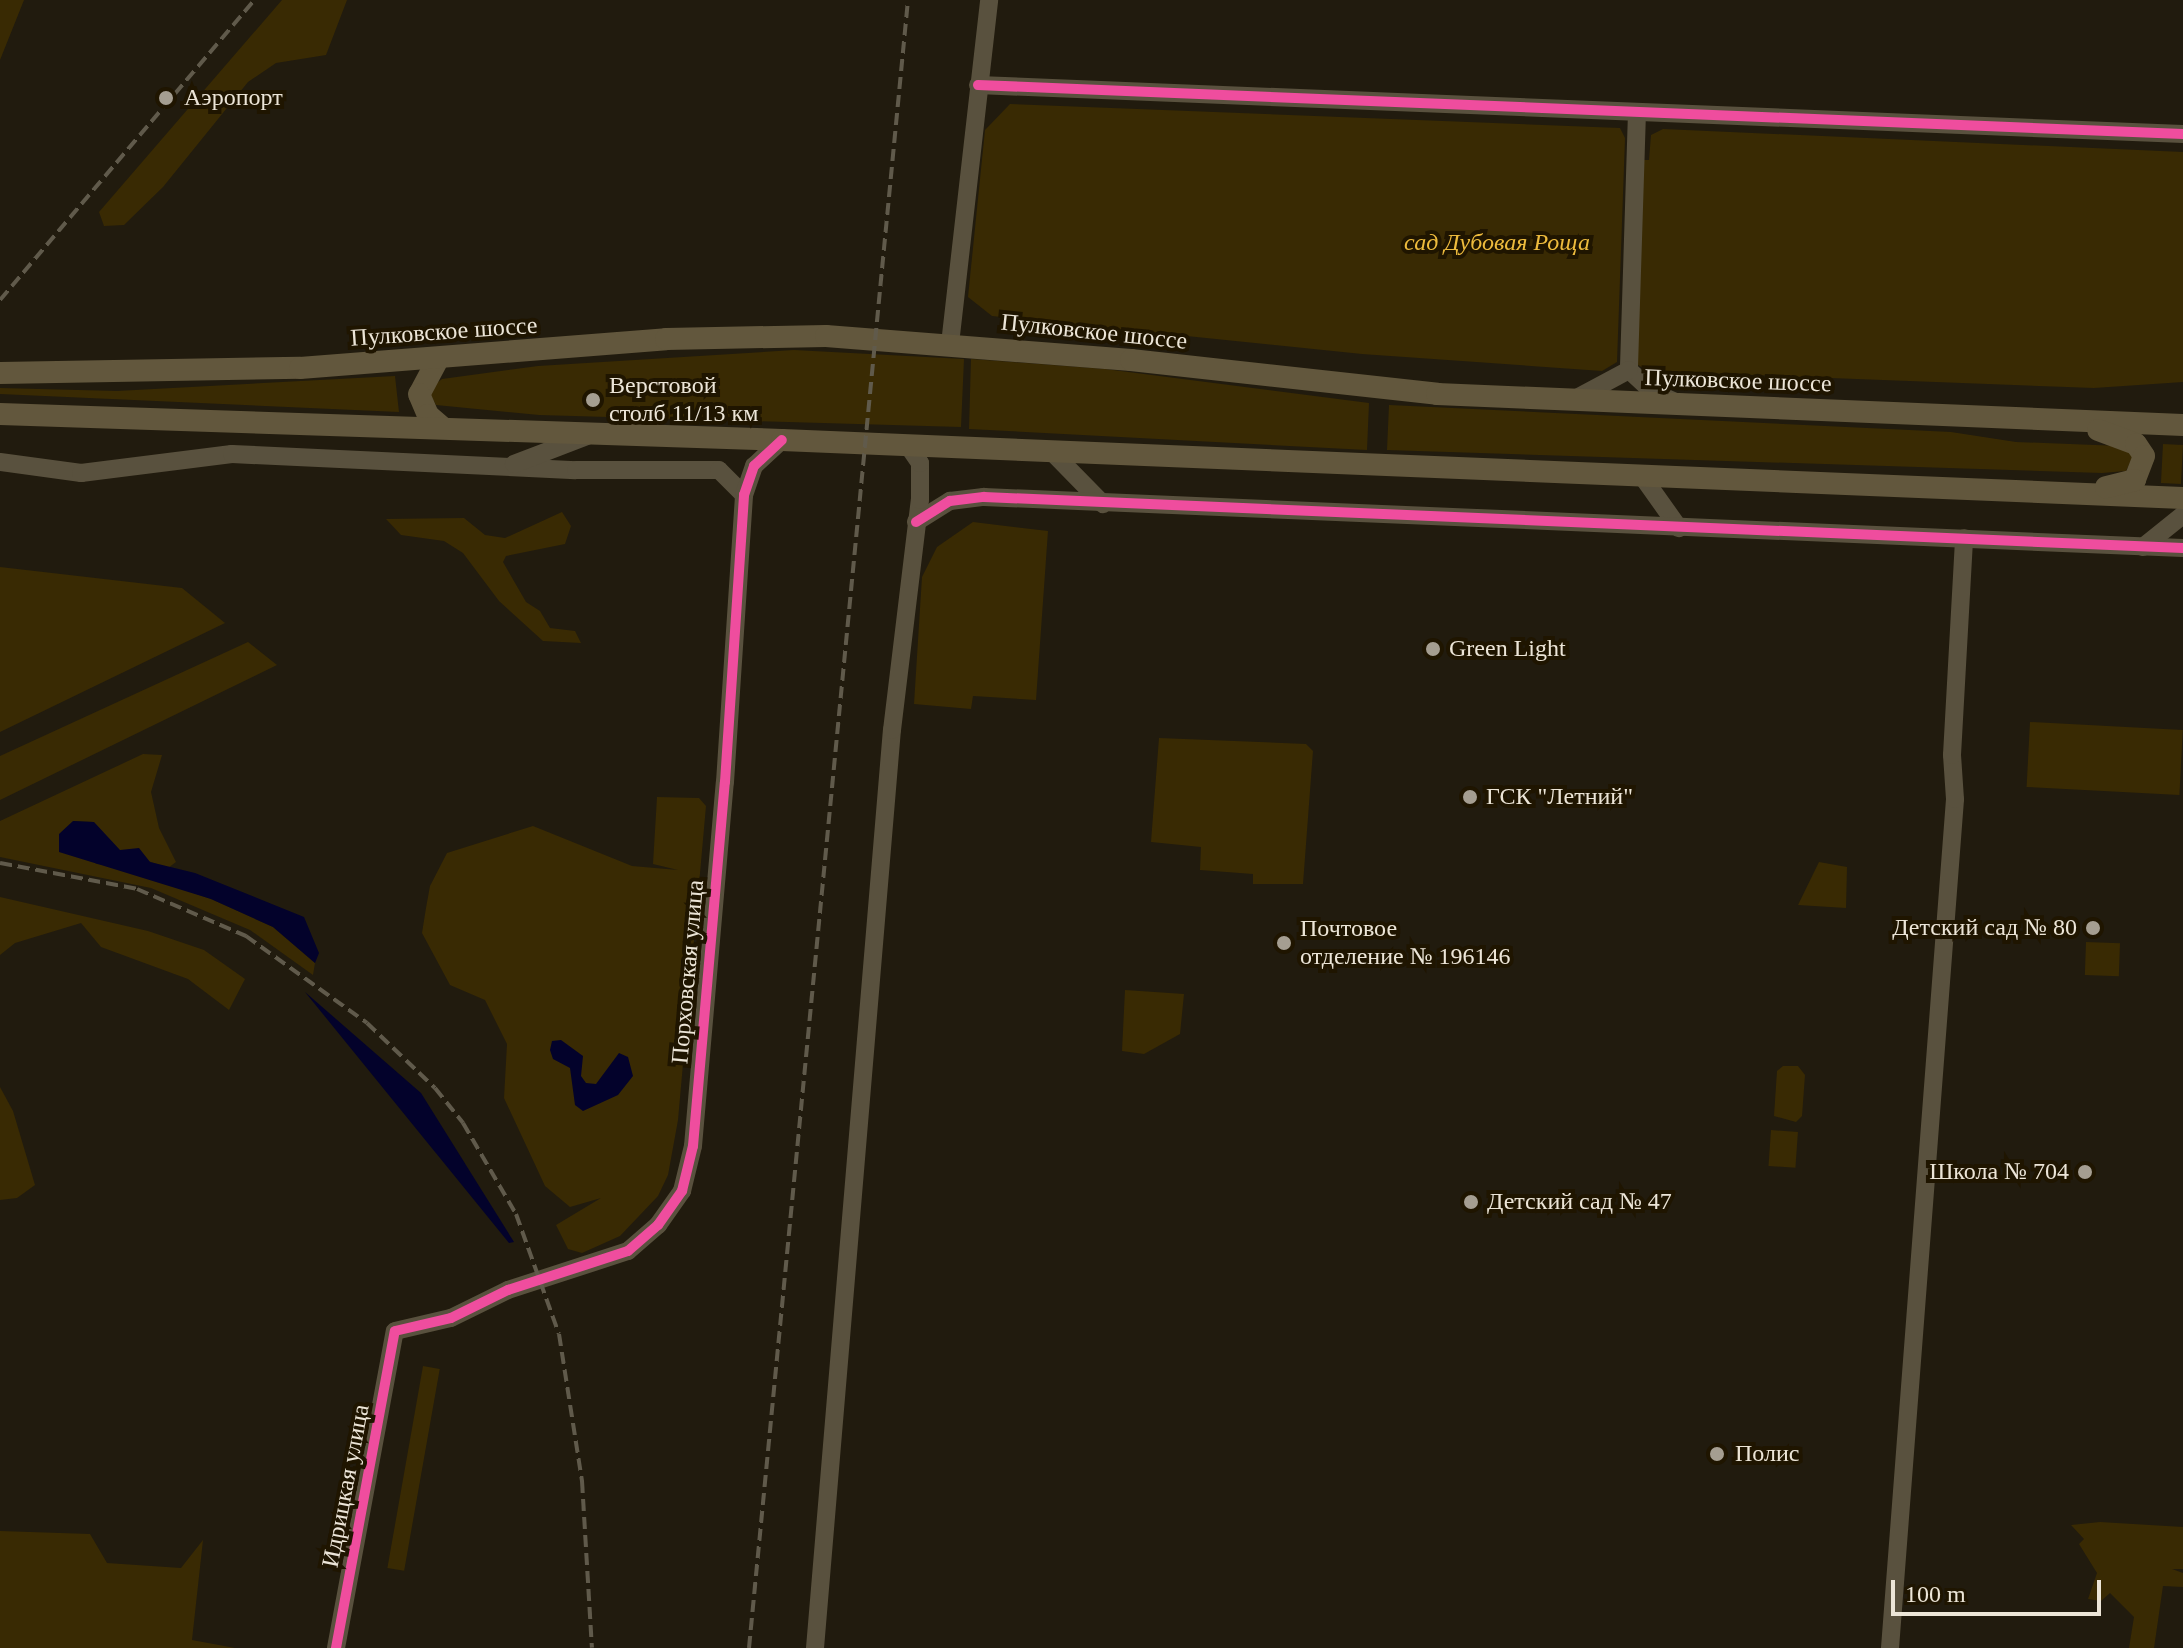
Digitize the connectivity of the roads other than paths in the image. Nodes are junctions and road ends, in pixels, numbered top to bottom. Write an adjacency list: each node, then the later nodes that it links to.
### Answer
1 (989, 0): 2 (street)
2 (978, 85): 3 (street); 5 (street)
3 (1637, 112): 4 (street); 7 (street)
4 (2183, 134)
5 (950, 344): 6 (main road, Пулковское шоссе); 9 (main road, Пулковское шоссе)
6 (438, 359): 8 (main road, Пулковское шоссе); 14 (main road)
7 (1629, 370): 9 (street); 10 (street)
8 (0, 373)
9 (1571, 400): 10 (main road, Пулковское шоссе)
10 (1680, 404): 12 (main road, Пулковское шоссе)
11 (0, 414): 14 (main road)
12 (2074, 421): 13 (main road, Пулковское шоссе); 22 (main road)
13 (2183, 425)
14 (443, 428): 15 (main road)
15 (592, 434): 16 (main road); 20 (street)
16 (782, 440): 17 (main road); 23 (street, Порховская улица)
17 (909, 447): 18 (main road); 27 (street)
18 (1052, 452): 21 (main road); 25 (street)
19 (0, 462): 20 (street)
20 (508, 467): 23 (street)
21 (1642, 476): 22 (main road); 28 (street)
22 (2081, 494): 24 (main road)
23 (744, 495): 32 (street, Порховская улица)
24 (2183, 498)
25 (1103, 504): 27 (street); 28 (street)
26 (2183, 515): 30 (street)
27 (916, 522): 34 (street)
28 (1679, 528): 29 (street)
29 (1964, 538): 30 (street); 35 (street)
30 (2143, 547): 31 (street)
31 (2183, 548)
32 (395, 1331): 33 (street, Идрицкая улица)
33 (336, 1648)
34 (815, 1648)
35 (1890, 1648)

